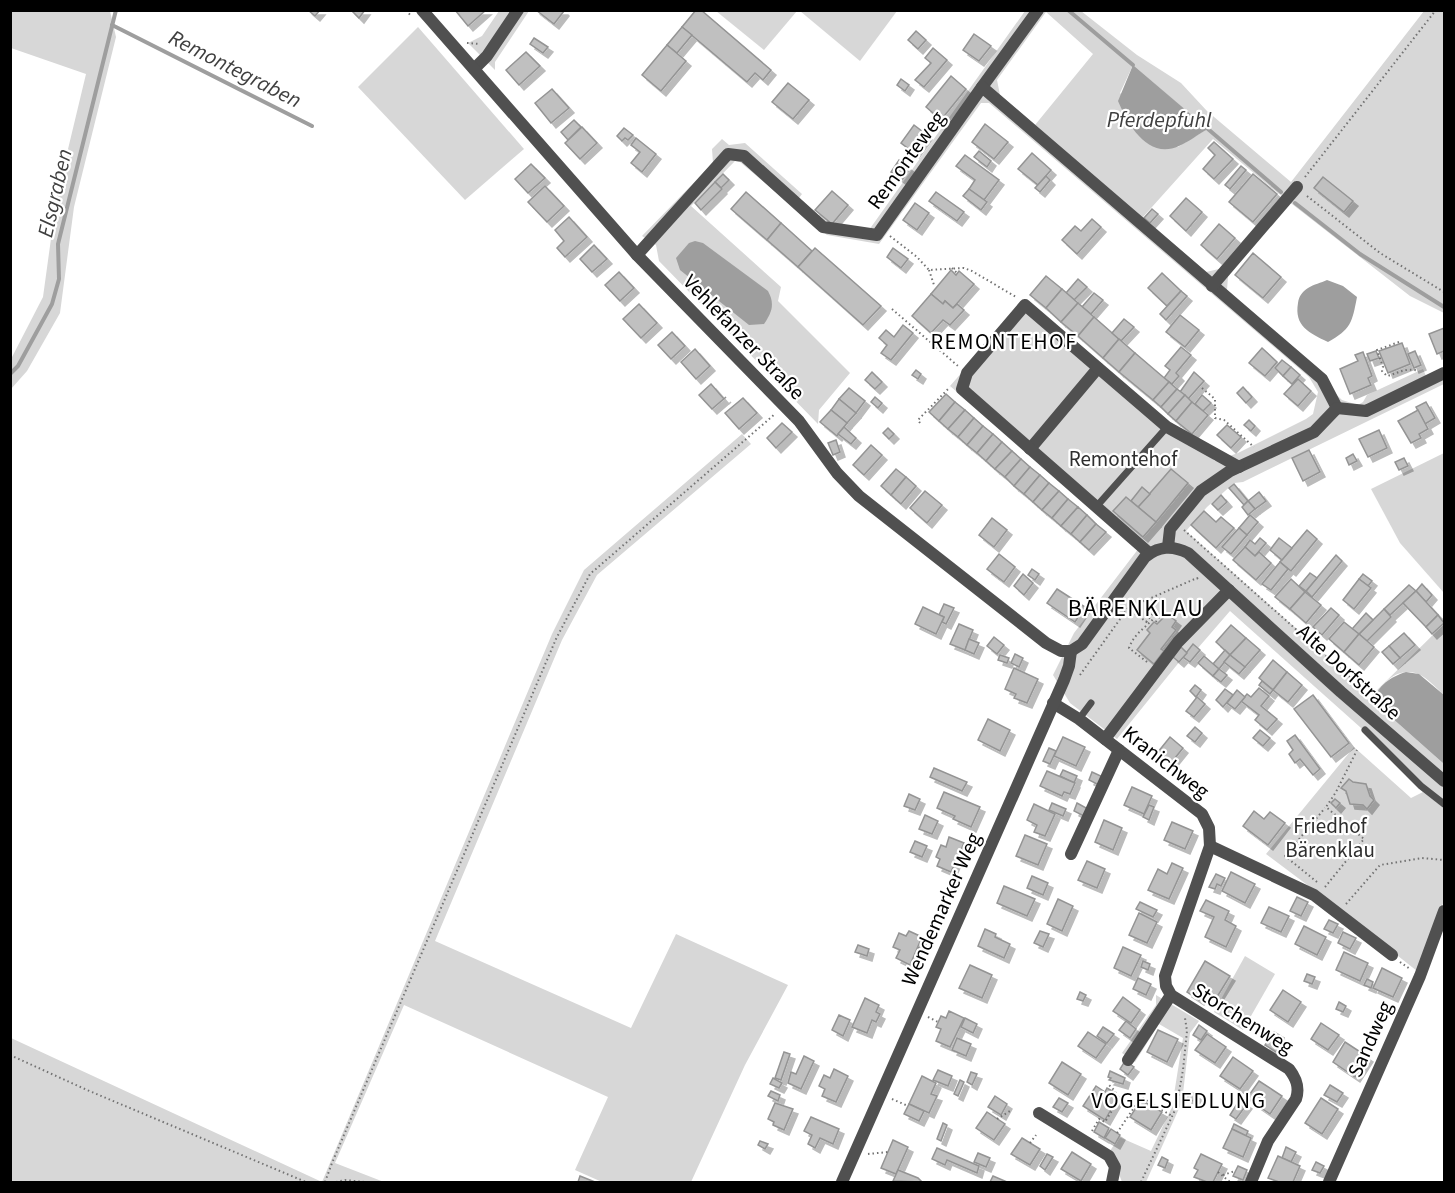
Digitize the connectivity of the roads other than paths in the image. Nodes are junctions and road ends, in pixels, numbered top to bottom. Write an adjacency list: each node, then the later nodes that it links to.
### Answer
1 (422, 10): 4 (street, Vehlefanzer Straße)
2 (519, 10): 4 (street)
3 (1038, 10): 5 (street, Remonteweg)
4 (474, 69): 7 (street, Vehlefanzer Straße)
5 (982, 87): 7 (street, Remonteweg); 8 (street)
6 (1297, 188): 8 (street)
7 (637, 255): 19 (street, Vehlefanzer Straße)
8 (1212, 286): 11 (street)
9 (1098, 368): 12 (street); 13 (street); 13 (street)
10 (1444, 373): 11 (street)
11 (1337, 408): 14 (street)
12 (1167, 427): 14 (street); 15 (lane)
13 (1030, 449): 15 (street)
14 (1239, 467): 16 (street)
15 (1096, 507): 17 (street)
16 (1168, 547): 17 (street); 18 (street, Alte Dorfstraße)
17 (1149, 554): 19 (street)
18 (1230, 590): 24 (street); 26 (street, Alte Dorfstraße)
19 (1071, 651): 20 (street, Wendemarker Weg)
20 (1053, 703): 22 (street, Kranichweg); 35 (street, Wendemarker Weg)
21 (1091, 703): 22 (lane)
22 (1079, 719): 24 (street, Kranichweg)
23 (1365, 730): 27 (lane)
24 (1105, 739): 25 (street, Kranichweg)
25 (1119, 750): 28 (street, Kranichweg); 29 (street)
26 (1444, 781)
27 (1444, 804)
28 (1210, 846): 31 (street); 32 (street, Storchenweg)
29 (1071, 855)
30 (1444, 911): 38 (street, Sandweg)
31 (1392, 956)
32 (1172, 995): 33 (street); 37 (street, Storchenweg)
33 (1128, 1060)
34 (1039, 1113): 36 (street)
35 (842, 1182)
36 (1112, 1182)
37 (1251, 1182)
38 (1329, 1182)

